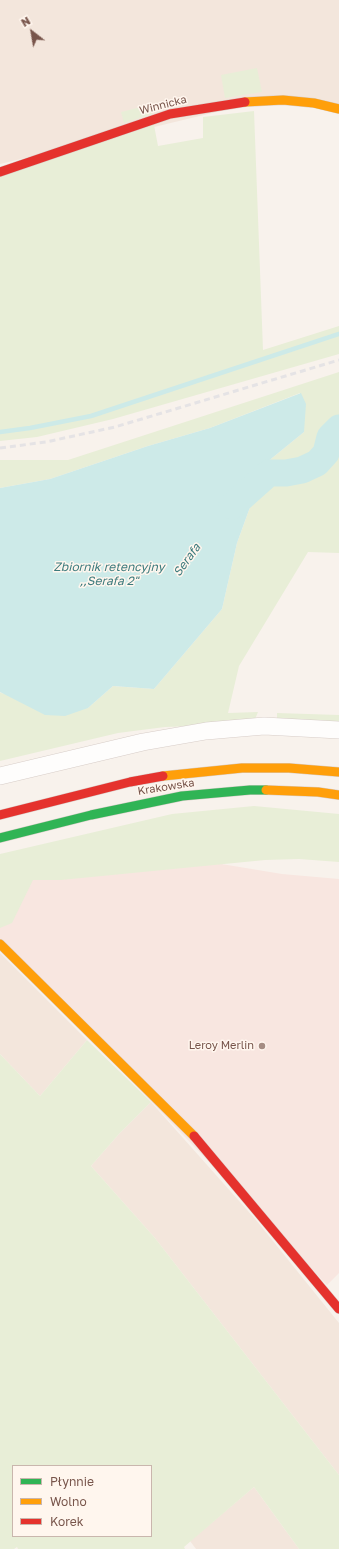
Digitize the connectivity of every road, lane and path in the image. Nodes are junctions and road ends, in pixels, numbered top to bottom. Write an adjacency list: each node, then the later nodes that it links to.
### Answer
1 (339, 109): 2 (street, Winnicka)
2 (0, 172)
3 (339, 730): 5 (street)
4 (339, 772): 7 (street, Krakowska)
5 (0, 776)
6 (339, 795): 8 (street, Krakowska)
7 (0, 815)
8 (0, 838)
9 (0, 944): 10 (street)
10 (339, 1309)

